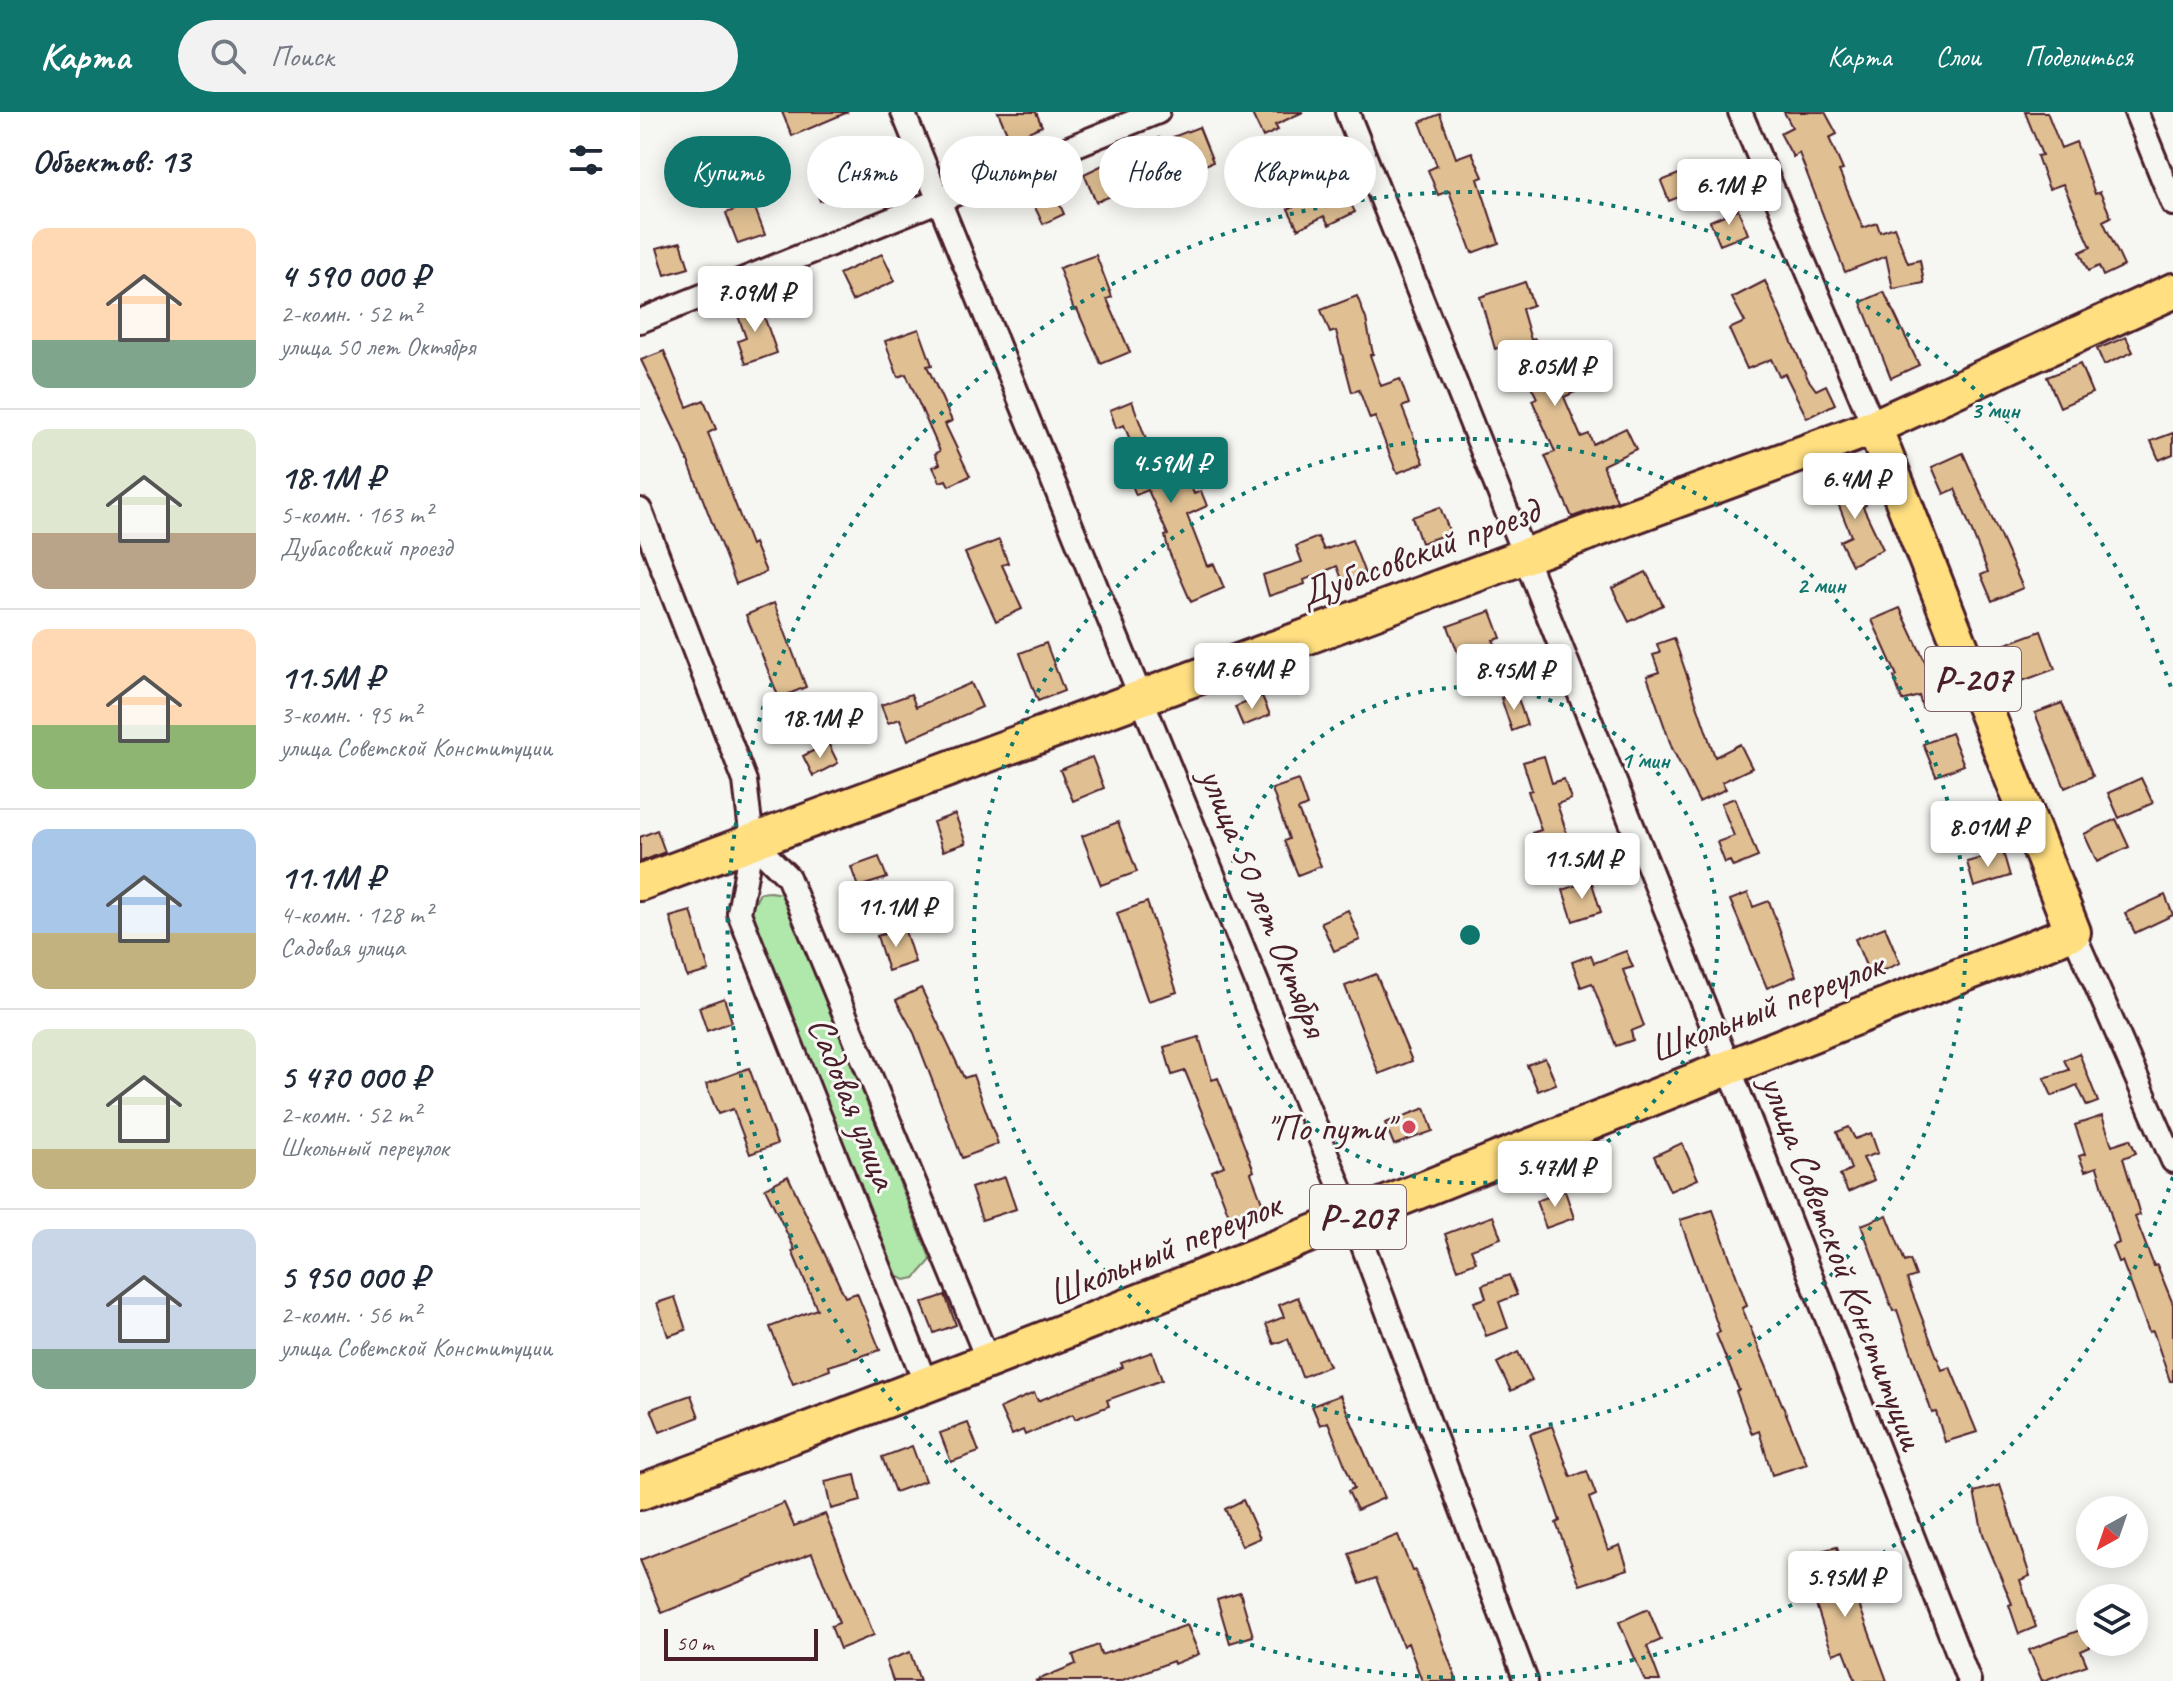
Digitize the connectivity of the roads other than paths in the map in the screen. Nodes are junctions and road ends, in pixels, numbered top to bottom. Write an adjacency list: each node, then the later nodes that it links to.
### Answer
1 (903, 112): 6 (street, улица 50 лет Октября)
2 (1158, 112): 6 (street)
3 (1347, 112): 12 (street, улица Советской Конституции)
4 (1740, 112): 10 (street)
5 (2136, 112): 7 (street)
6 (939, 202): 9 (street); 13 (street, улица 50 лет Октября)
7 (2173, 204)
8 (2173, 291): 10 (main road, Дубасовский проезд)
9 (640, 321)
10 (1874, 427): 12 (main road, Дубасовский проезд); 16 (main road, Р-207)
11 (640, 510): 14 (street, Садовая улица)
12 (1525, 557): 13 (main road, Дубасовский проезд); 17 (street, улица Советской Конституции)
13 (1144, 699): 14 (main road, Дубасовский проезд); 19 (street, улица 50 лет Октября)
14 (752, 841): 15 (main road, Дубасовский проезд); 20 (street, Садовая улица); 21 (street, Садовая улица)
15 (640, 883)
16 (2073, 932): 17 (main road, Школьный переулок / Р-207); 18 (street)
17 (1728, 1065): 19 (main road, Школьный переулок / Р-207); 24 (street, улица Советской Конституции)
18 (2173, 1161)
19 (1353, 1219): 20 (main road, Школьный переулок / Р-207); 23 (street, улица 50 лет Октября)
20 (989, 1363): 21 (main road, Школьный переулок / Р-207)
21 (927, 1387): 22 (main road, Школьный переулок / Р-207)
22 (640, 1492)
23 (1526, 1681)
24 (1969, 1681)

